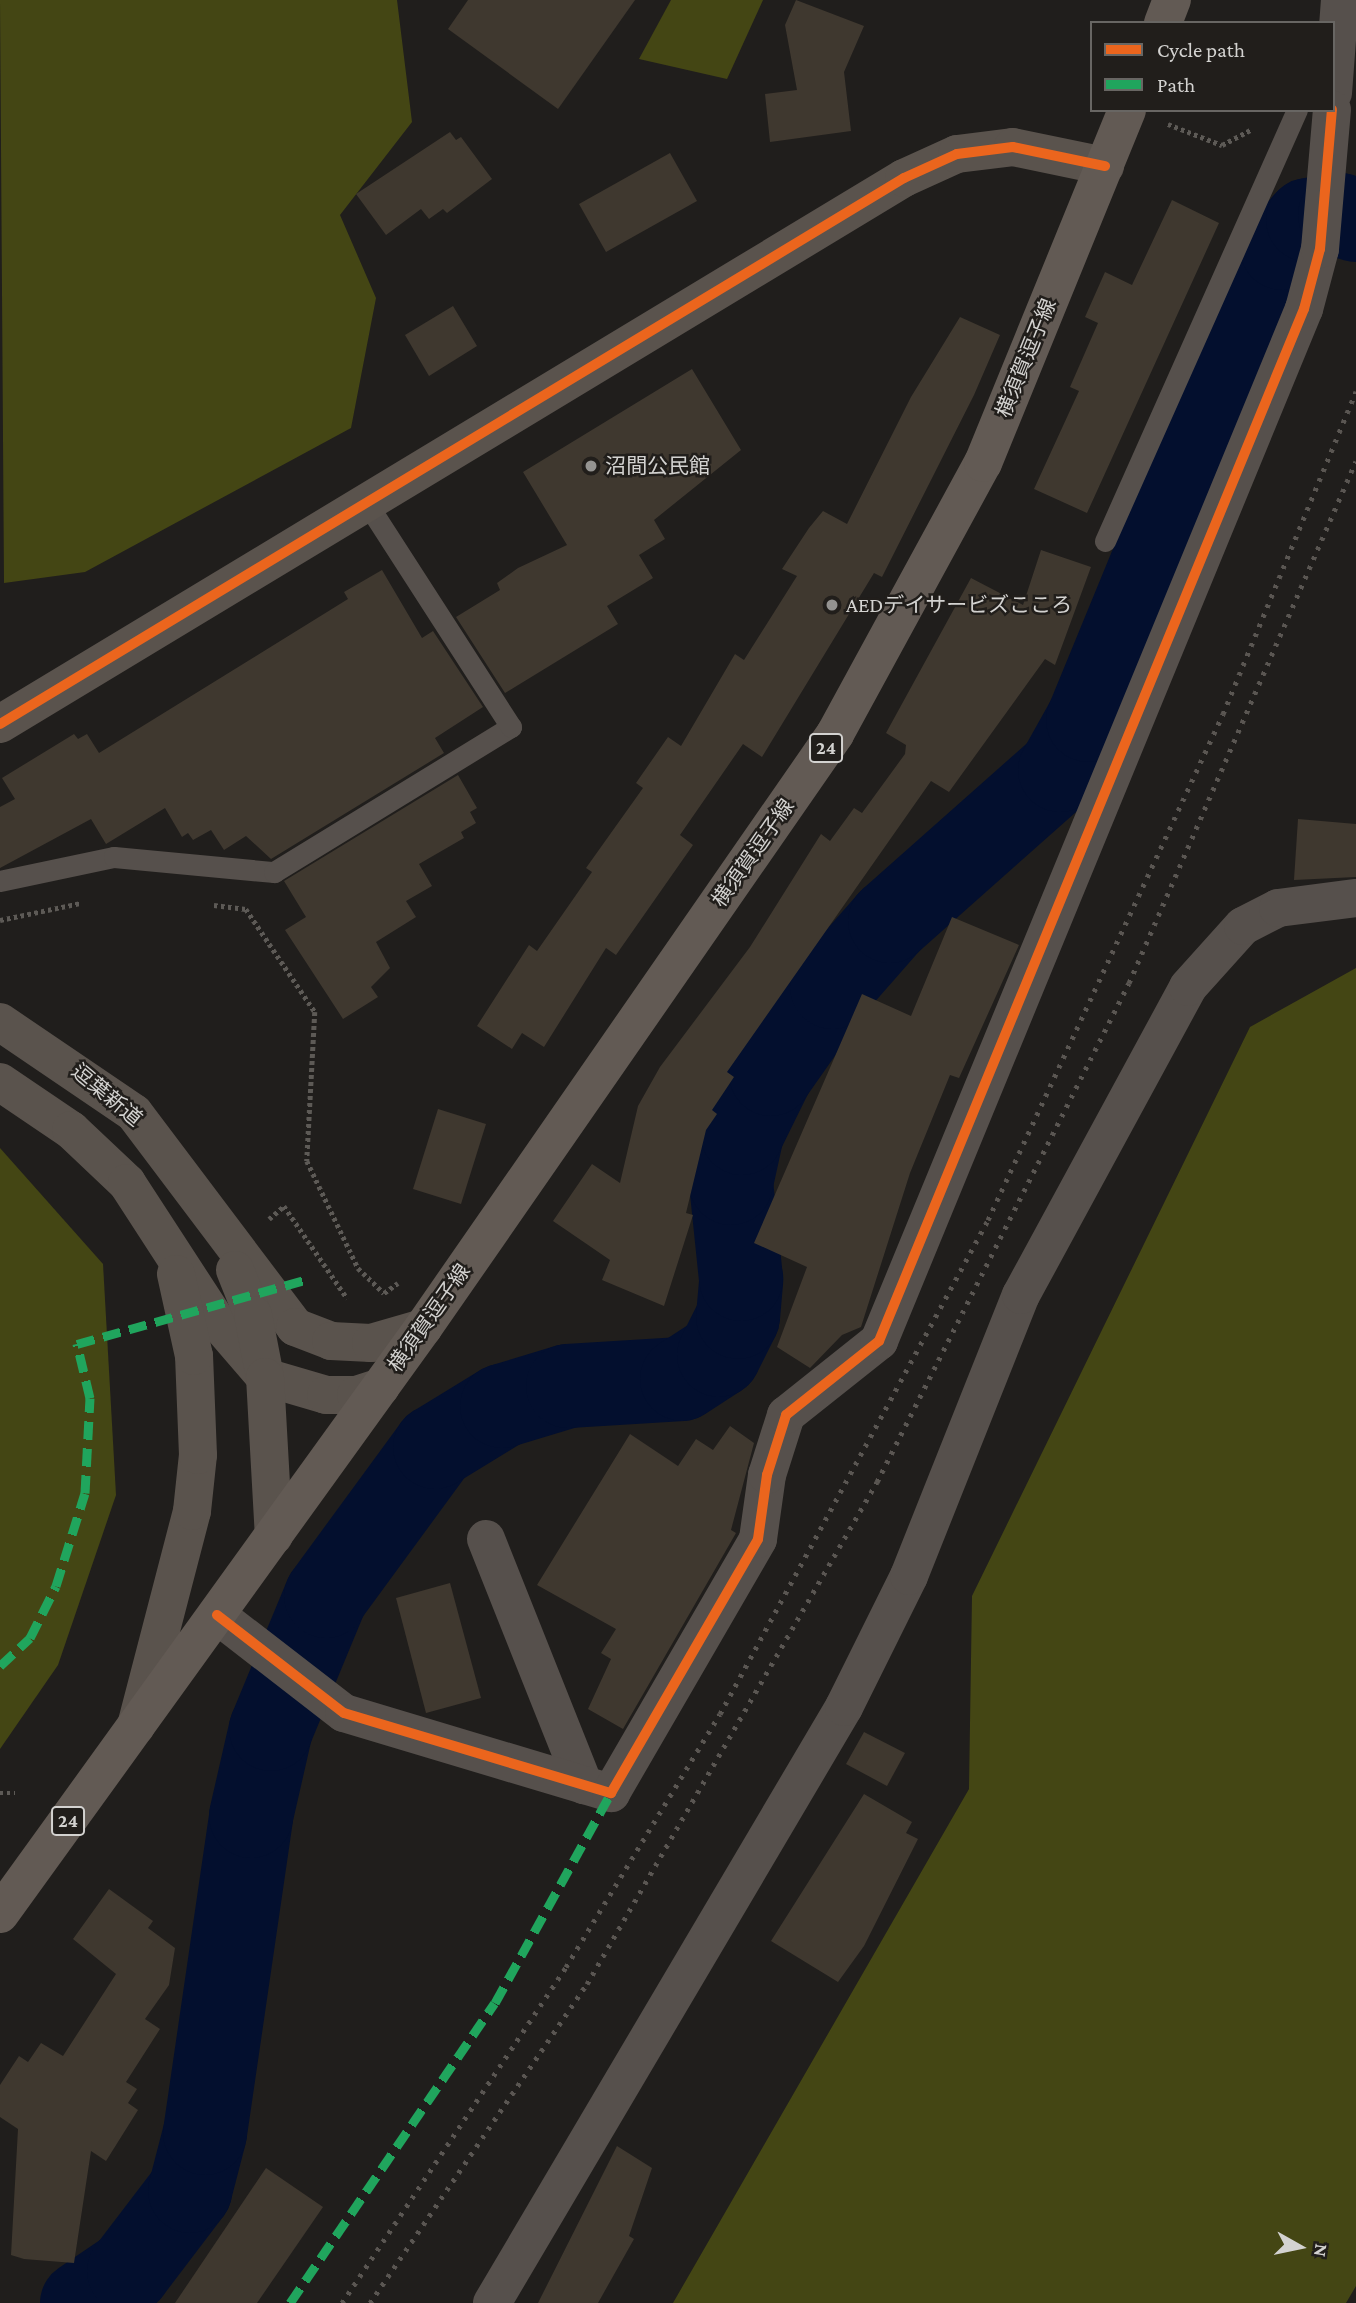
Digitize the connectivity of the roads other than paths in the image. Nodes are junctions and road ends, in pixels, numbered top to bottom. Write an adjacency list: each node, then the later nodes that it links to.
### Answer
1 (1340, 0): 2 (street)
2 (1335, 69)
3 (1296, 112): 8 (lane)
4 (1332, 112): 23 (street)
5 (1142, 115): 6 (main road, 横須賀逗子線 / 24)
6 (1105, 166): 7 (street); 16 (main road, 横須賀逗子線 / 24)
7 (366, 502): 9 (street); 10 (lane)
8 (1105, 541)
9 (0, 724)
10 (0, 881)
11 (1356, 898): 25 (street)
12 (0, 1022): 14 (street, 逗葉新道)
13 (0, 1082): 15 (street)
14 (217, 1225): 16 (street); 17 (street)
15 (171, 1254): 17 (street); 22 (street)
16 (423, 1328): 18 (main road, 横須賀逗子線 / 24)
17 (265, 1377): 18 (street); 19 (street)
18 (380, 1387): 19 (main road, 横須賀逗子線 / 24)
19 (274, 1536): 21 (main road, 24)
20 (485, 1539): 23 (street)
21 (217, 1615): 22 (main road, 24); 23 (street)
22 (135, 1728): 24 (main road, 24)
23 (584, 1785)
24 (0, 1914)
25 (492, 2303)

